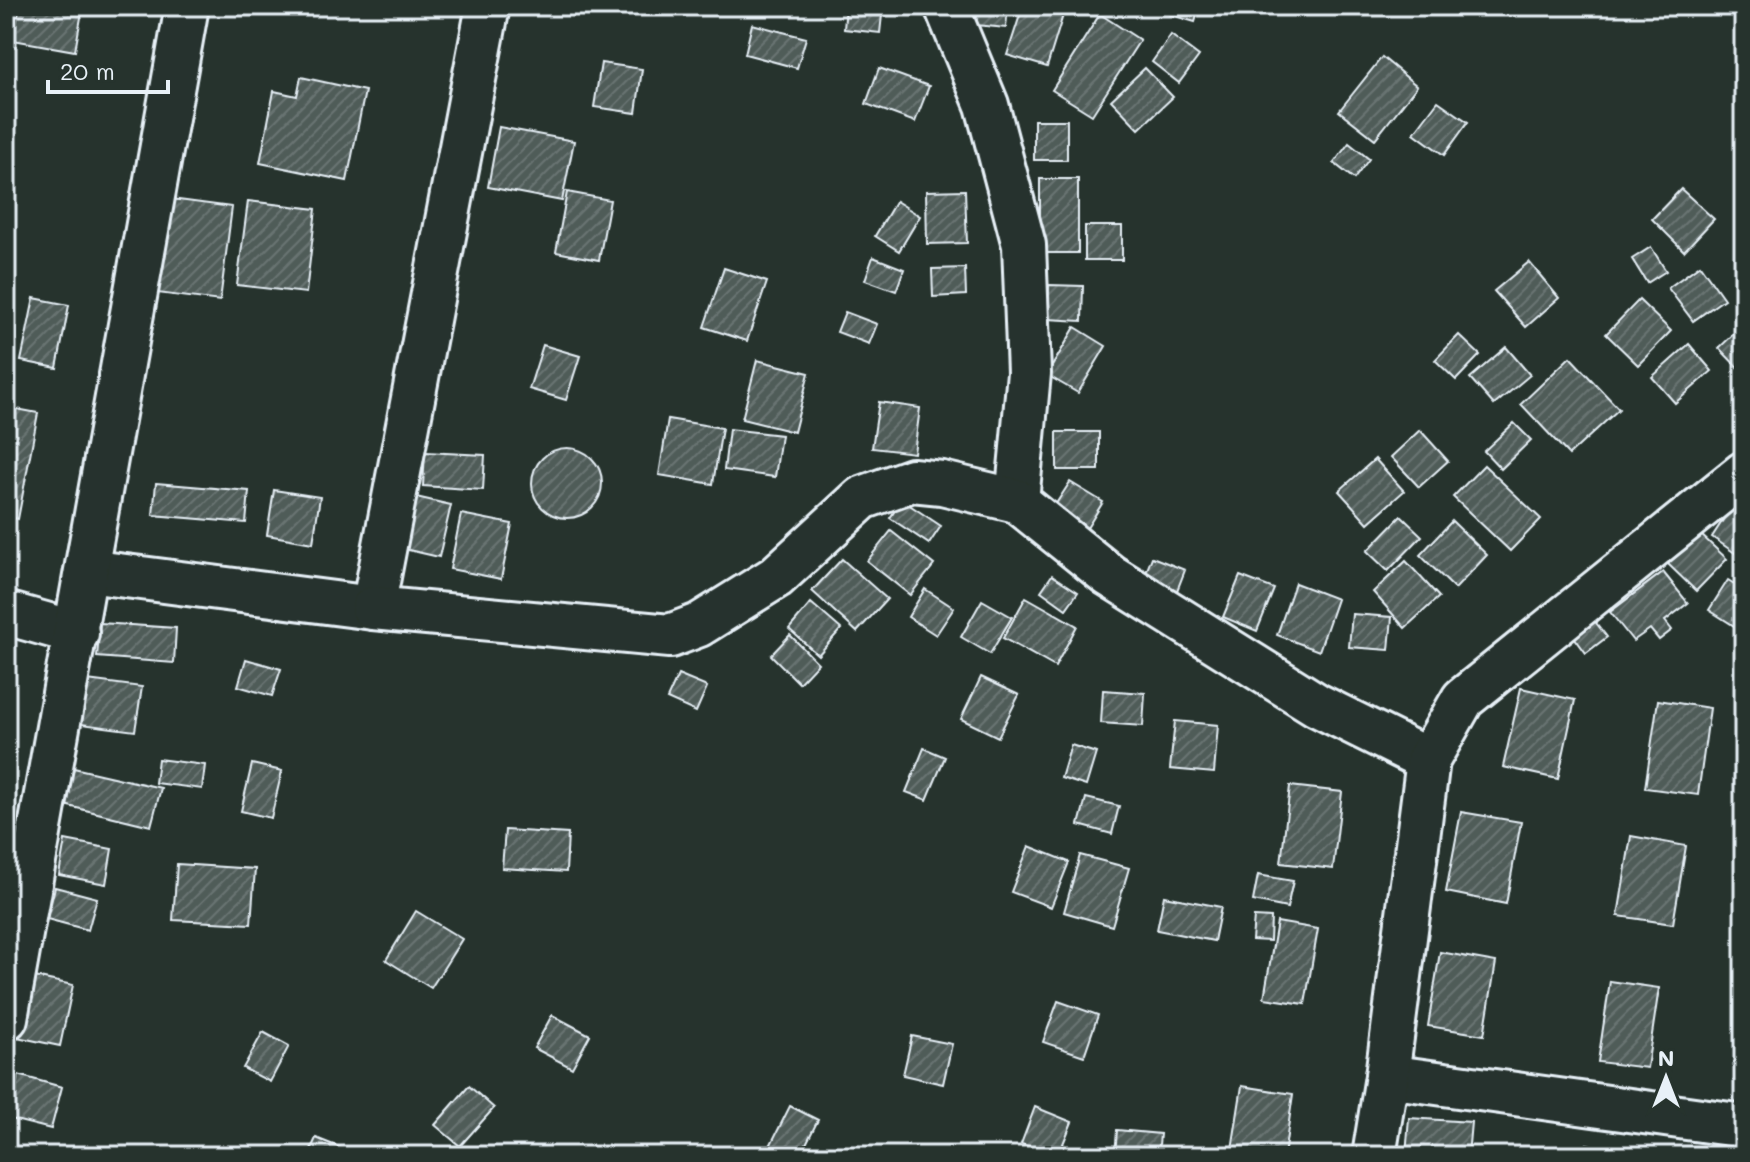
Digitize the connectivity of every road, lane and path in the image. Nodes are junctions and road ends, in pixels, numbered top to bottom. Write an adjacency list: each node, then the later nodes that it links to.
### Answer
1 (187, 6): 6 (street)
2 (488, 6): 7 (street)
3 (946, 6): 5 (street)
4 (1744, 473): 10 (street)
5 (1017, 501): 7 (street); 10 (street)
6 (87, 571): 7 (street); 9 (street)
7 (373, 608)
8 (6, 613): 9 (street)
9 (77, 633): 11 (street)
10 (1428, 760): 12 (street)
11 (6, 1018)
12 (1387, 1076): 13 (street); 14 (street)
13 (1744, 1126)
14 (1374, 1156)

